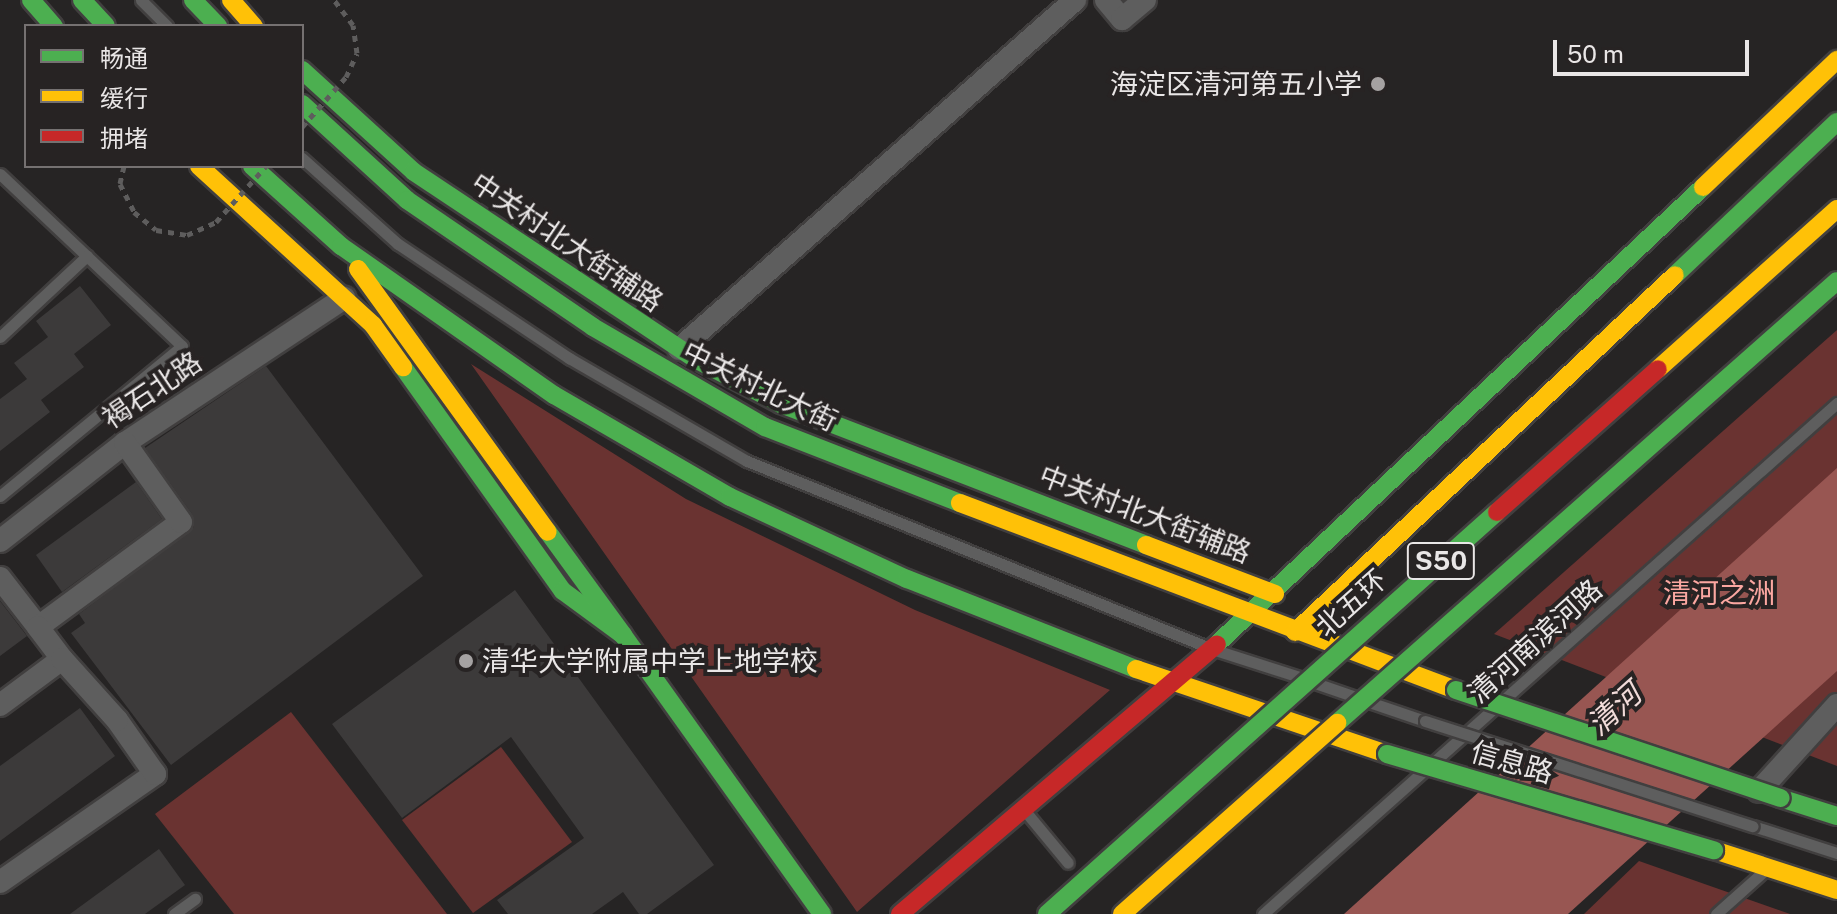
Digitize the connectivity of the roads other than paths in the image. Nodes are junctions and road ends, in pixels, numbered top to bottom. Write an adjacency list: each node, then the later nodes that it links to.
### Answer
1 (31, 0): 9 (main road)
2 (82, 0): 10 (main road)
3 (141, 0): 11 (lane)
4 (193, 0): 12 (main road)
5 (231, 0): 13 (main road)
6 (1106, 0): 7 (street)
7 (1145, 0)
8 (1065, 5): 28 (street)
9 (52, 24)
10 (104, 24)
11 (165, 24)
12 (216, 24)
13 (252, 24)
14 (1837, 60): 34 (main road)
15 (304, 72): 28 (main road, 中关村北大街辅路)
16 (304, 106): 35 (main road, 中关村北大街)
17 (1837, 122): 37 (main road)
18 (304, 160): 39 (lane)
19 (201, 168): 26 (main road)
20 (254, 168): 23 (main road)
21 (0, 174): 24 (lane)
22 (1837, 209): 56 (main road, 北五环 / S50, bridge)
23 (341, 246): 38 (main road); 41 (main road)
24 (87, 256): 27 (lane); 31 (lane)
25 (1837, 281): 57 (main road, S50, bridge)
26 (344, 298): 30 (street, 褐石北路); 38 (main road)
27 (0, 337)
28 (679, 349): 34 (main road, 中关村北大街辅路)
29 (1837, 403): 58 (lane, 清河南滨河路)
30 (125, 443): 32 (street, 褐石北路); 36 (street)
31 (0, 496)
32 (0, 541)
33 (0, 578): 36 (street)
34 (1275, 594): 35 (main road)
35 (1250, 616): 37 (main road, 信息路); 39 (main road)
36 (38, 627): 40 (street)
37 (1295, 632): 44 (main road, 信息路, bridge)
38 (623, 635): 54 (main road)
39 (1212, 649): 41 (main road); 47 (lane, 信息路, bridge)
40 (62, 659): 42 (street); 50 (street)
41 (1173, 683): 45 (main road); 49 (main road, 信息路, bridge)
42 (0, 705)
43 (1837, 705): 44 (street)
44 (1769, 794): 46 (main road, 信息路)
45 (1022, 808): 48 (lane); 55 (main road)
46 (1835, 813)
47 (1837, 853)
48 (1068, 863)
49 (1769, 866): 51 (main road, 信息路); 59 (lane)
50 (0, 882)
51 (1837, 890)
52 (195, 899): 53 (lane)
53 (174, 914)
54 (822, 914)
55 (900, 914)
56 (1047, 914)
57 (1122, 914)
58 (1263, 914)
59 (1716, 914)

